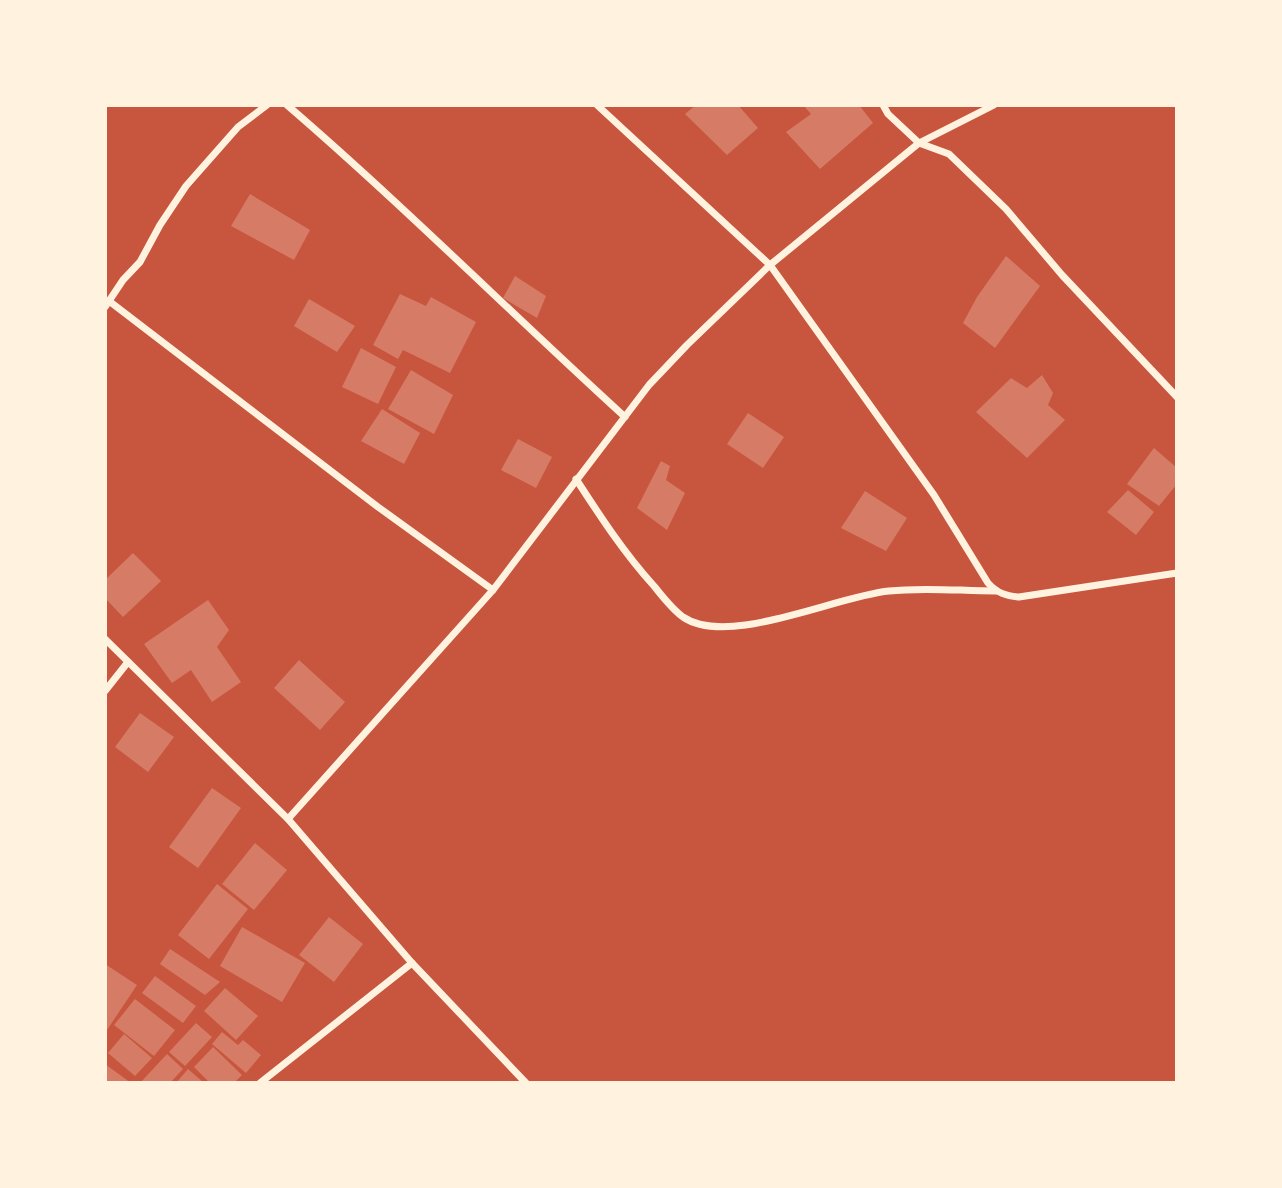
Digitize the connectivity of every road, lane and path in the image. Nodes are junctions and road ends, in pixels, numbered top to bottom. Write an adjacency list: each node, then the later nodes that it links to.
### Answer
1 (267, 105): 8 (street)
2 (287, 105): 10 (street)
3 (597, 105): 7 (street)
4 (883, 105): 6 (street)
5 (994, 105): 6 (street)
6 (919, 143): 7 (street); 9 (street)
7 (770, 265): 10 (street); 14 (street)
8 (107, 304): 13 (street)
9 (1177, 397)
10 (625, 417): 11 (street)
11 (576, 479): 13 (street); 14 (street)
12 (1177, 573): 14 (street)
13 (493, 590): 18 (street)
14 (996, 591)
15 (105, 639): 16 (street)
16 (128, 662): 17 (street); 18 (street)
17 (105, 691)
18 (288, 819): 19 (street)
19 (412, 963): 20 (street); 21 (street)
20 (260, 1083)
21 (526, 1083)

